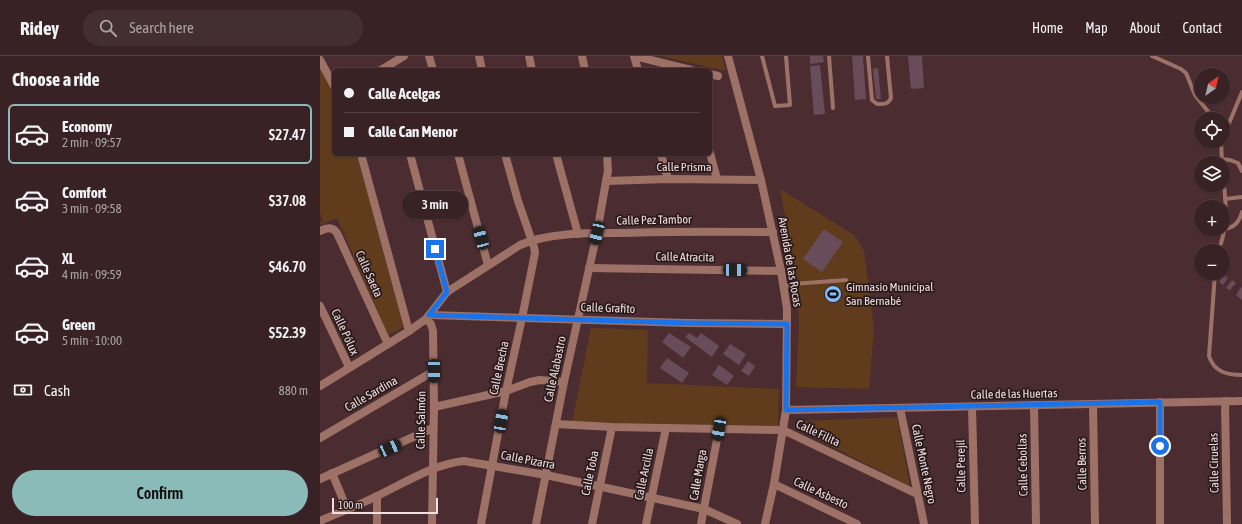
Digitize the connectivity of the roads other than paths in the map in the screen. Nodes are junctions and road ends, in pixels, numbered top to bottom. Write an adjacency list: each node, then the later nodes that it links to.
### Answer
1 (404, 56): 15 (street)
2 (429, 56): 16 (street)
3 (479, 56): 17 (street)
4 (528, 56): 18 (street)
5 (582, 56): 19 (street)
6 (634, 56): 20 (street); 21 (street)
7 (728, 56): 41 (street, Avenida de las Rocas)
8 (762, 56): 9 (lane)
9 (786, 56)
10 (829, 56): 26 (lane)
11 (868, 56): 12 (lane)
12 (887, 56)
13 (1152, 56): 27 (lane)
14 (320, 60): 24 (street)
15 (386, 68)
16 (433, 68)
17 (482, 68)
18 (531, 68)
19 (585, 68)
20 (637, 68)
21 (681, 68)
22 (712, 74): 23 (street)
23 (718, 76)
24 (332, 82)
25 (1242, 92): 28 (lane)
26 (833, 108)
27 (1208, 112)
28 (1230, 121)
29 (362, 156): 65 (street)
30 (411, 156): 59 (street)
31 (459, 156): 53 (street)
32 (506, 156): 52 (street, Calle Brecha)
33 (557, 156): 51 (street)
34 (607, 156): 42 (street, Calle Alabastro)
35 (662, 156): 39 (street)
36 (711, 156): 40 (street)
37 (1230, 160): 38 (lane)
38 (1242, 171)
39 (668, 179): 40 (street, Calle Prisma); 42 (street, Calle Prisma)
40 (717, 179): 41 (street, Calle Prisma)
41 (762, 180): 49 (street, Avenida de las Rocas)
42 (606, 181): 50 (street, Calle Alabastro)
43 (1224, 192): 45 (lane)
44 (1242, 197): 45 (lane)
45 (1225, 200)
46 (1242, 212): 47 (lane)
47 (1230, 228)
48 (320, 231): 66 (street, Calle Saeta)
49 (773, 232): 50 (street, Calle Pez Tambor); 55 (street, Avenida de las Rocas)
50 (597, 233): 51 (street, Calle Pez Tambor); 54 (street, Calle Alabastro)
51 (578, 234): 52 (street, Calle Pez Tambor)
52 (531, 240): 53 (street, Calle Pez Tambor); 62 (street, Calle Brecha)
53 (488, 265): 59 (street, Calle Pez Tambor)
54 (589, 268): 55 (street, Calle Atracita); 63 (street, Calle Alabastro)
55 (781, 271): 58 (street, Avenida de las Rocas)
56 (846, 280): 58 (lane)
57 (1214, 280): 69 (lane)
58 (784, 287): 64 (street, Avenida de las Rocas)
59 (447, 292): 61 (street, Calle Pez Tambor)
60 (320, 306): 67 (street, Calle Pólux)
61 (427, 317): 62 (street, Calle Grafito); 65 (street, Calle Pez Tambor); 68 (street, Calle Salmón)
62 (522, 318): 63 (street, Calle Grafito); 72 (street, Calle Brecha)
63 (577, 320): 64 (street, Calle Grafito); 70 (street, Calle Alabastro)
64 (787, 324): 81 (street, Avenida de las Rocas)
65 (409, 331): 66 (street, Calle Pez Tambor)
66 (388, 344): 67 (street, Calle Pez Tambor)
67 (349, 367): 71 (street, Calle Pez Tambor)
68 (434, 371): 78 (street, Calle Salmón); 88 (street, Calle Sardina)
69 (1242, 375)
70 (564, 382): 72 (street); 82 (street, Calle Alabastro)
71 (320, 386)
72 (506, 391): 78 (street); 89 (street, Calle Brecha)
73 (1225, 401): 74 (street, Calle de las Huertas); 75 (street, Calle de las Huertas); 117 (street, Calle Ciruelas)
74 (1242, 401)
75 (1160, 402): 76 (street, Calle de las Huertas); 116 (street)
76 (1093, 404): 77 (street, Calle de las Huertas); 115 (street, Calle Berros)
77 (1034, 406): 79 (street, Calle de las Huertas); 114 (street, Calle Cebollas)
78 (434, 407): 84 (street, Calle Salmón)
79 (972, 407): 80 (street, Calle de las Huertas); 113 (street, Calle Perejil)
80 (900, 408): 81 (street, Calle de las Huertas); 96 (street, Calle Monte Negro)
81 (786, 410): 87 (street, Avenida de las Rocas)
82 (556, 424): 83 (street, Calle Filita); 92 (street, Calle Alabastro)
83 (612, 427): 85 (street, Calle Filita); 95 (street, Calle Toba)
84 (433, 428): 90 (street, Calle Salmón); 91 (street)
85 (666, 428): 86 (street, Calle Filita); 98 (street, Calle Arcilla)
86 (719, 429): 87 (street, Calle Filita); 100 (street, Calle Marga)
87 (783, 430): 94 (street, Avenida de las Rocas); 96 (street, Calle Filita)
88 (320, 438)
89 (492, 465): 90 (street, Calle Pizarra); 92 (street, Calle Pizarra); 104 (street, Calle Brecha)
90 (433, 469): 97 (street, Calle Pizarra); 103 (street, Calle Salmón)
91 (332, 474): 93 (street); 99 (street)
92 (546, 475): 95 (street, Calle Pizarra); 105 (street, Calle Alabastro)
93 (320, 478)
94 (774, 484): 110 (street, Avenida de las Rocas); 111 (street, Calle Asbesto)
95 (599, 486): 98 (street, Calle Pizarra); 106 (street, Calle Toba)
96 (917, 494): 112 (street, Calle Monte Negro)
97 (377, 496): 99 (street, Calle Pizarra); 102 (street)
98 (651, 497): 100 (street, Calle Pizarra); 107 (street, Calle Arcilla)
99 (347, 509): 101 (street, Calle Pizarra)
100 (704, 509): 108 (street, Calle Marga); 109 (street, Calle Pizarra)
101 (320, 521)
102 (377, 524)
103 (432, 524)
104 (481, 524)
105 (536, 524)
106 (592, 524)
107 (646, 524)
108 (701, 524)
109 (737, 524)
110 (765, 524)
111 (857, 524)
112 (924, 524)
113 (975, 524)
114 (1036, 524)
115 (1095, 524)
116 (1160, 524)
117 (1227, 524)

